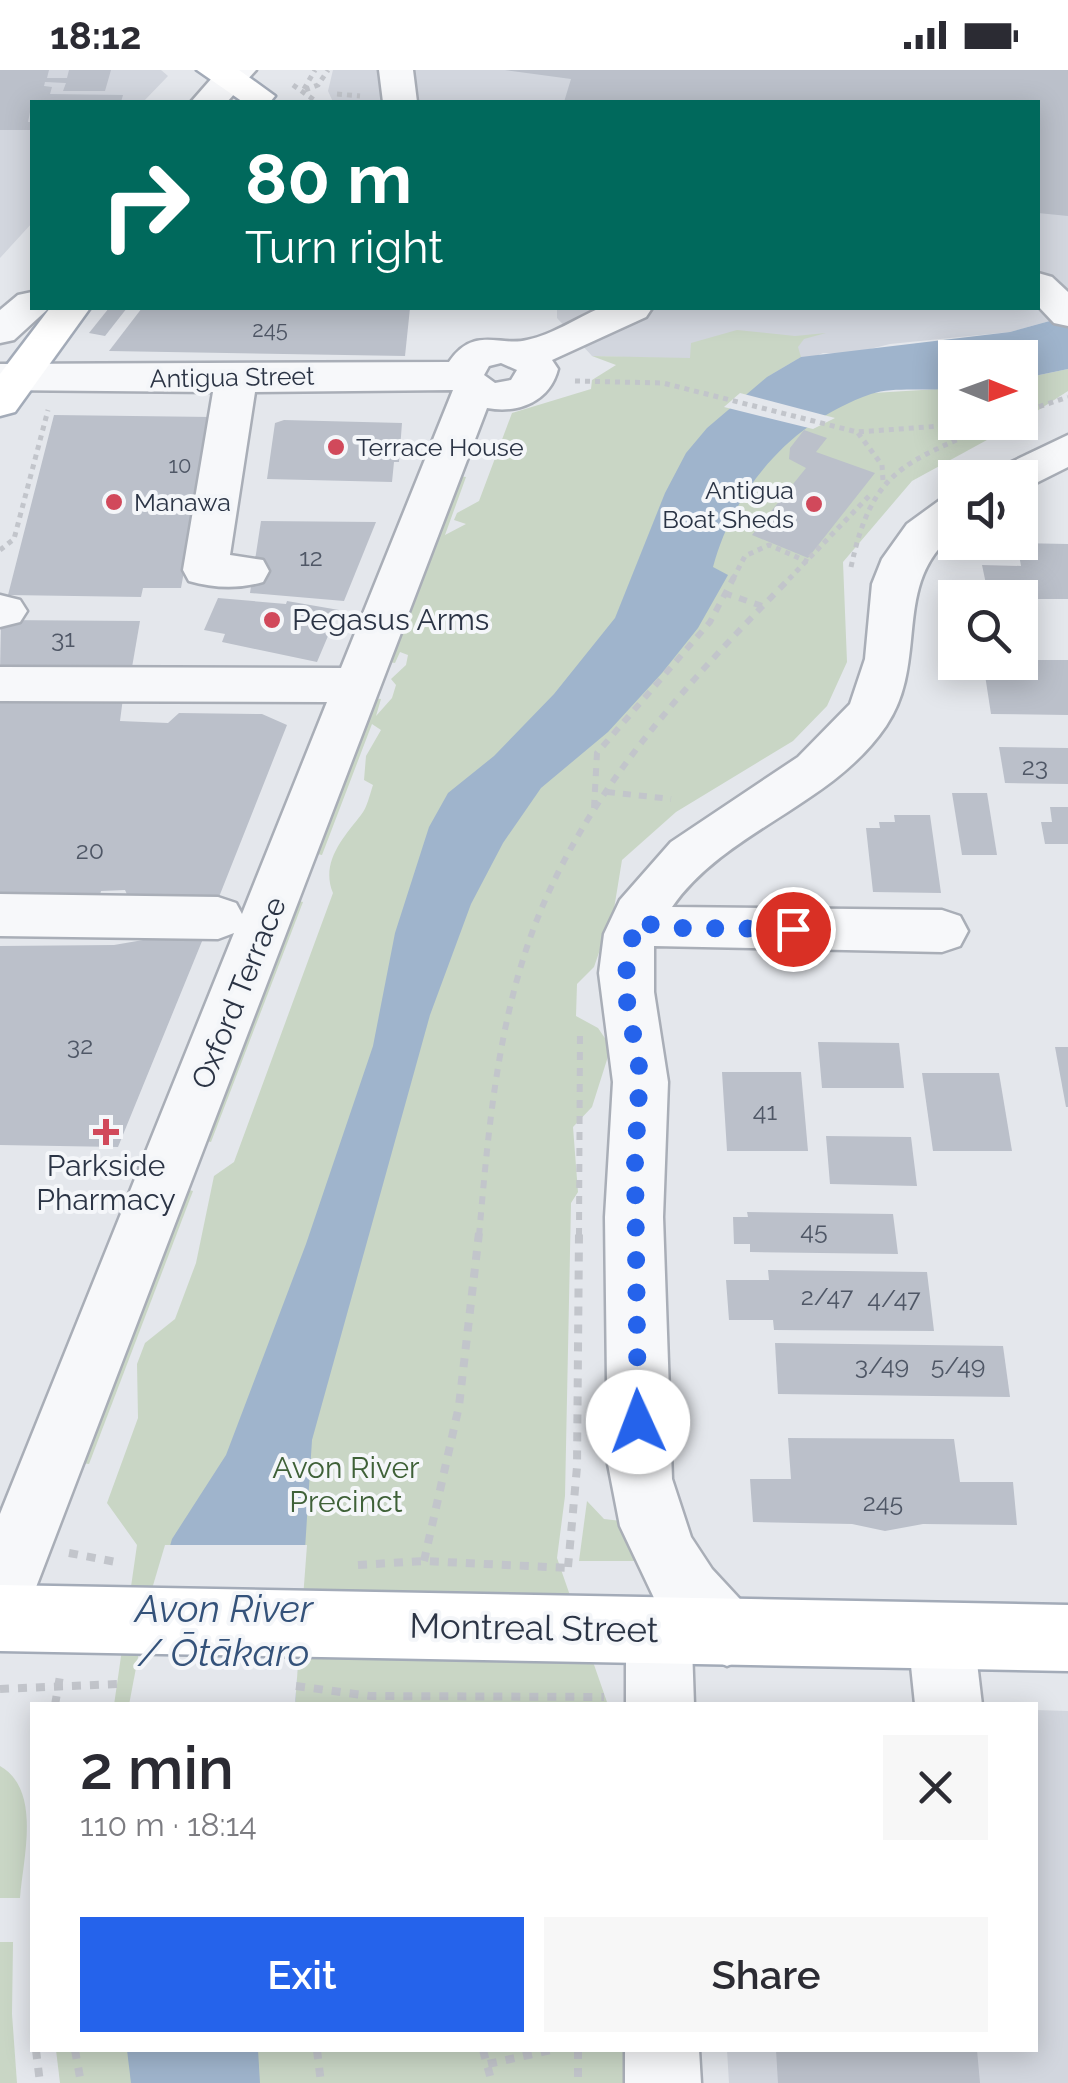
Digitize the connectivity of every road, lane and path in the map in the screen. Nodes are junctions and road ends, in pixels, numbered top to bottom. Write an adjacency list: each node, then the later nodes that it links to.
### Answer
1 (328, 70): 3 (path)
2 (396, 70): 7 (street)
3 (260, 85): 6 (path)
4 (338, 94): 5 (path)
5 (349, 95)
6 (311, 100)
7 (400, 100)
8 (30, 306): 12 (street)
9 (68, 310): 16 (main road)
10 (490, 310): 13 (street)
11 (627, 310): 13 (street)
12 (0, 331)
13 (493, 368): 14 (street, Antigua Street); 33 (street, Oxford Terrace)
14 (236, 379): 16 (street, Antigua Street); 29 (street)
15 (575, 380): 21 (path)
16 (5, 386)
17 (1068, 397): 19 (path)
18 (62, 401): 27 (path)
19 (1038, 408)
20 (938, 426): 21 (path)
21 (857, 432): 24 (path)
22 (1068, 448): 23 (street)
23 (1038, 465)
24 (883, 481)
25 (870, 496): 28 (path)
26 (938, 523): 39 (street)
27 (0, 550)
28 (808, 562): 30 (path); 31 (path)
29 (246, 571)
30 (724, 593): 31 (path); 36 (path)
31 (762, 606): 34 (path)
32 (0, 684): 33 (street)
33 (361, 685): 44 (street, Oxford Terrace)
34 (607, 792): 35 (path); 36 (path)
35 (671, 798)
36 (594, 809): 41 (path)
37 (0, 915): 38 (street)
38 (218, 918)
39 (635, 922): 40 (street); 47 (street)
40 (942, 931)
41 (424, 1561): 42 (path); 43 (path)
42 (346, 1566)
43 (575, 1573)
44 (0, 1595)
45 (0, 1618): 46 (main road, Montreal Street)
46 (659, 1631): 47 (main road, Montreal Street); 55 (street)
47 (728, 1633): 48 (main road, Montreal Street)
48 (941, 1636): 49 (main road, Montreal Street); 57 (street)
49 (1068, 1638)
50 (117, 1684): 53 (path)
51 (296, 1686): 54 (path)
52 (0, 1689): 53 (path)
53 (58, 1689): 56 (path)
54 (370, 1700): 55 (path)
55 (642, 1701)
56 (60, 1702)
57 (950, 1702)
58 (36, 2052): 66 (path)
59 (75, 2052): 67 (path)
60 (318, 2052): 68 (path)
61 (484, 2052): 65 (path)
62 (542, 2052): 65 (path)
63 (578, 2052): 70 (path)
64 (662, 2052): 71 (street)
65 (488, 2064): 69 (path)
66 (40, 2083)
67 (81, 2083)
68 (320, 2083)
69 (492, 2083)
70 (578, 2083)
71 (663, 2083)

